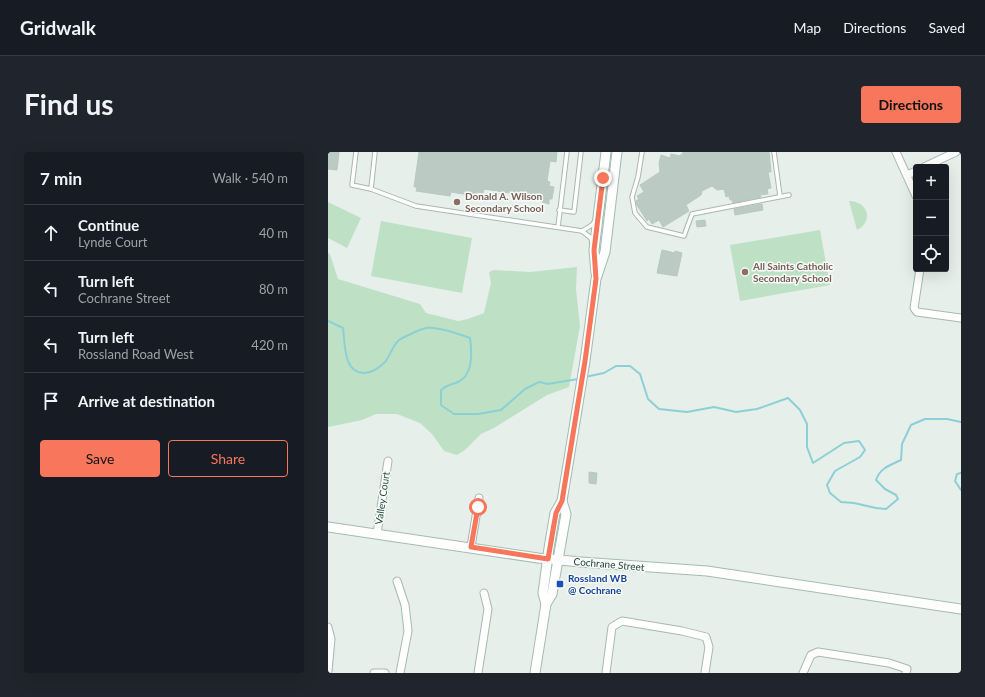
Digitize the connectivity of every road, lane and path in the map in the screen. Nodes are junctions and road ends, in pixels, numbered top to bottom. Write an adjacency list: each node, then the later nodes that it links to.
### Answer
1 (356, 152): 14 (lane)
2 (375, 152): 14 (lane)
3 (567, 152): 18 (lane)
4 (581, 152): 18 (lane)
5 (606, 152): 19 (main road)
6 (617, 152): 24 (main road)
7 (642, 152): 17 (lane)
8 (774, 152): 17 (lane)
9 (896, 152): 13 (street)
10 (956, 152): 11 (street)
11 (930, 164)
12 (913, 172): 13 (street)
13 (907, 175): 15 (street)
14 (371, 189): 20 (lane)
15 (913, 189)
16 (789, 195): 17 (lane)
17 (780, 196)
18 (560, 210): 20 (lane)
19 (599, 215): 21 (lane); 22 (main road)
20 (558, 227): 21 (lane)
21 (582, 231): 22 (lane)
22 (594, 250): 24 (main road)
23 (920, 272): 25 (street)
24 (596, 279): 28 (main road)
25 (961, 318)
26 (388, 461): 30 (street, Valley Court)
27 (479, 498): 31 (street)
28 (562, 501): 32 (main road); 33 (main road)
29 (328, 527): 30 (main road, Cochrane Street)
30 (377, 534): 31 (main road, Cochrane Street)
31 (471, 547): 32 (main road, Cochrane Street)
32 (548, 559): 33 (main road, Cochrane Street); 36 (main road)
33 (558, 559): 36 (main road); 37 (main road, Cochrane Street)
34 (397, 581): 42 (street)
35 (484, 593): 43 (street)
36 (546, 604): 44 (main road)
37 (961, 609)
38 (328, 628): 39 (street)
39 (328, 671)
40 (374, 673): 41 (street)
41 (386, 673)
42 (400, 673)
43 (478, 673)
44 (535, 673)
45 (606, 673): 46 (street)
46 (705, 673)
47 (804, 673): 48 (street)
48 (906, 673)

